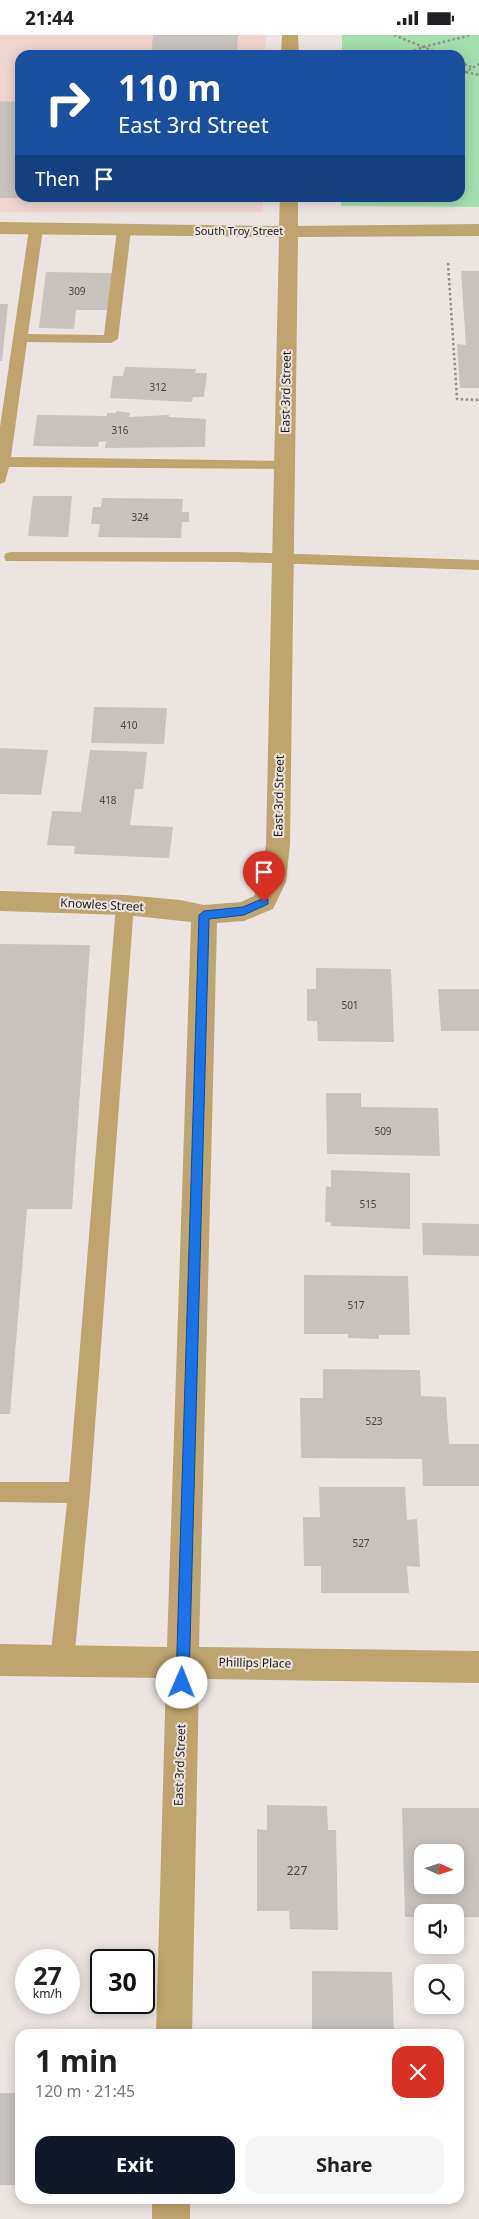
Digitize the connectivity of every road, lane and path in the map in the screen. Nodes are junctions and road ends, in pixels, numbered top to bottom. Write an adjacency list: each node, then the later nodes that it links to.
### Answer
1 (290, 35): 5 (street)
2 (394, 35): 4 (path)
3 (470, 35): 4 (path)
4 (423, 47): 6 (path); 7 (path)
5 (290, 50)
6 (416, 50)
7 (430, 50)
8 (465, 64): 10 (path)
9 (479, 64): 10 (path)
10 (472, 67): 11 (path)
11 (466, 72): 12 (path)
12 (479, 75)
13 (289, 202): 17 (street, East 3rd Street)
14 (0, 228): 15 (street, South Troy Street)
15 (36, 229): 16 (street, South Troy Street); 20 (lane)
16 (124, 230): 17 (street, South Troy Street); 20 (lane)
17 (290, 231): 18 (street, South Troy Street); 23 (street, East 3rd Street)
18 (479, 231)
19 (448, 257): 21 (path)
20 (20, 338): 22 (lane)
21 (479, 400)
22 (2, 459): 23 (lane); 24 (lane)
23 (285, 466): 26 (street, East 3rd Street)
24 (0, 479)
25 (12, 557): 26 (lane)
26 (282, 560): 27 (lane); 30 (street, East 3rd Street)
27 (479, 565)
28 (0, 901): 29 (street, Knowles Street)
29 (125, 905): 30 (street, Knowles Street); 32 (lane)
30 (204, 915): 35 (street, East 3rd Street)
31 (0, 1492): 32 (lane)
32 (79, 1493): 34 (lane)
33 (0, 1660): 34 (street, Phillips Place)
34 (62, 1661): 35 (street, Phillips Place)
35 (183, 1663): 36 (street, Phillips Place); 37 (street, East 3rd Street)
36 (479, 1667)
37 (174, 2029)
38 (171, 2204): 39 (street)
39 (171, 2219)

